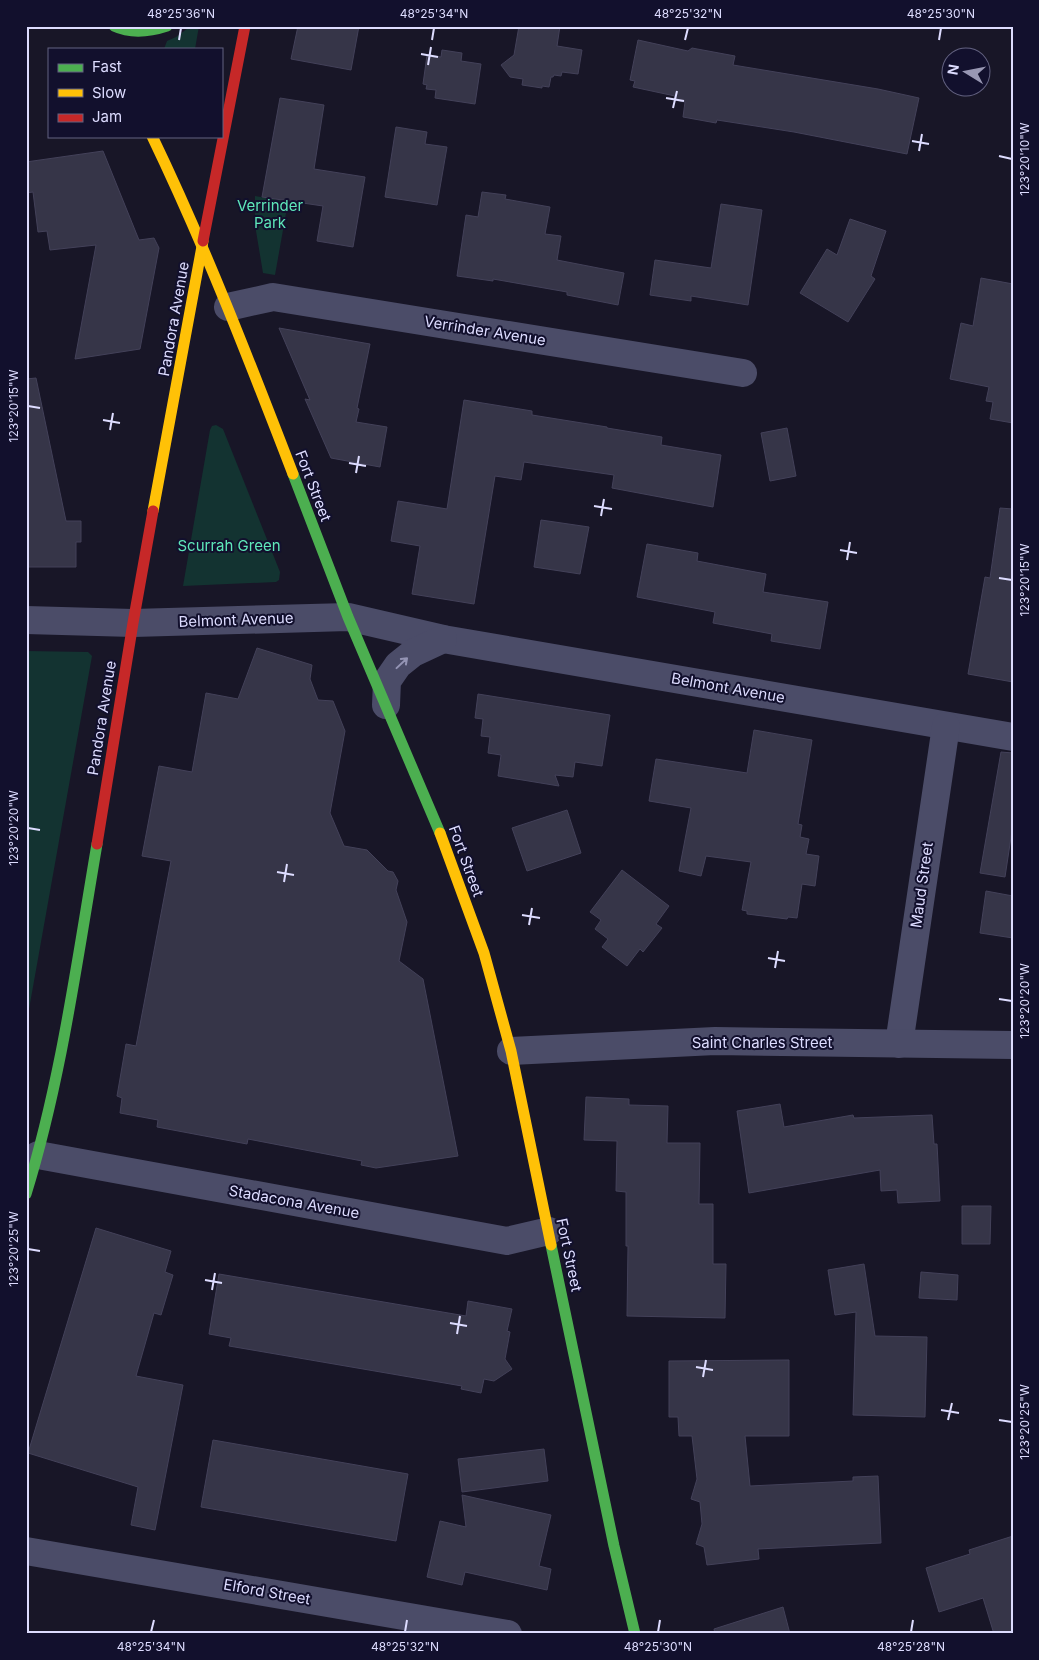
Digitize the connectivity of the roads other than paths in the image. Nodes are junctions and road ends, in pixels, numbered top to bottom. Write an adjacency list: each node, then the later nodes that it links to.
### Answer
1 (114, 26): 2 (main road)
2 (167, 26)
3 (245, 26): 5 (main road, Pandora Avenue)
4 (153, 138): 5 (main road, Fort Street)
5 (202, 245): 6 (main road, Fort Street); 10 (main road, Pandora Avenue)
6 (228, 307): 7 (street, Verrinder Avenue); 8 (main road, Fort Street)
7 (743, 373)
8 (348, 618): 10 (street, Belmont Avenue); 11 (street, Belmont Avenue); 12 (main road, Fort Street)
9 (26, 620): 10 (street, Belmont Avenue)
10 (133, 623): 18 (main road, Pandora Avenue)
11 (443, 639): 12 (street, one-way to 11); 13 (street, Belmont Avenue)
12 (386, 705): 17 (main road, Fort Street)
13 (946, 726): 14 (street, Belmont Avenue); 15 (street, Maud Street)
14 (1013, 737)
15 (899, 1044): 16 (street, Saint Charles Street); 17 (street, Saint Charles Street)
16 (1013, 1045)
17 (510, 1051): 20 (main road, Fort Street)
18 (38, 1155): 19 (main road, Pandora Avenue); 20 (street, Stadacona Avenue)
19 (26, 1194)
20 (549, 1231): 23 (main road, Fort Street)
21 (26, 1551): 22 (street, Elford Street)
22 (508, 1634)
23 (635, 1634)

